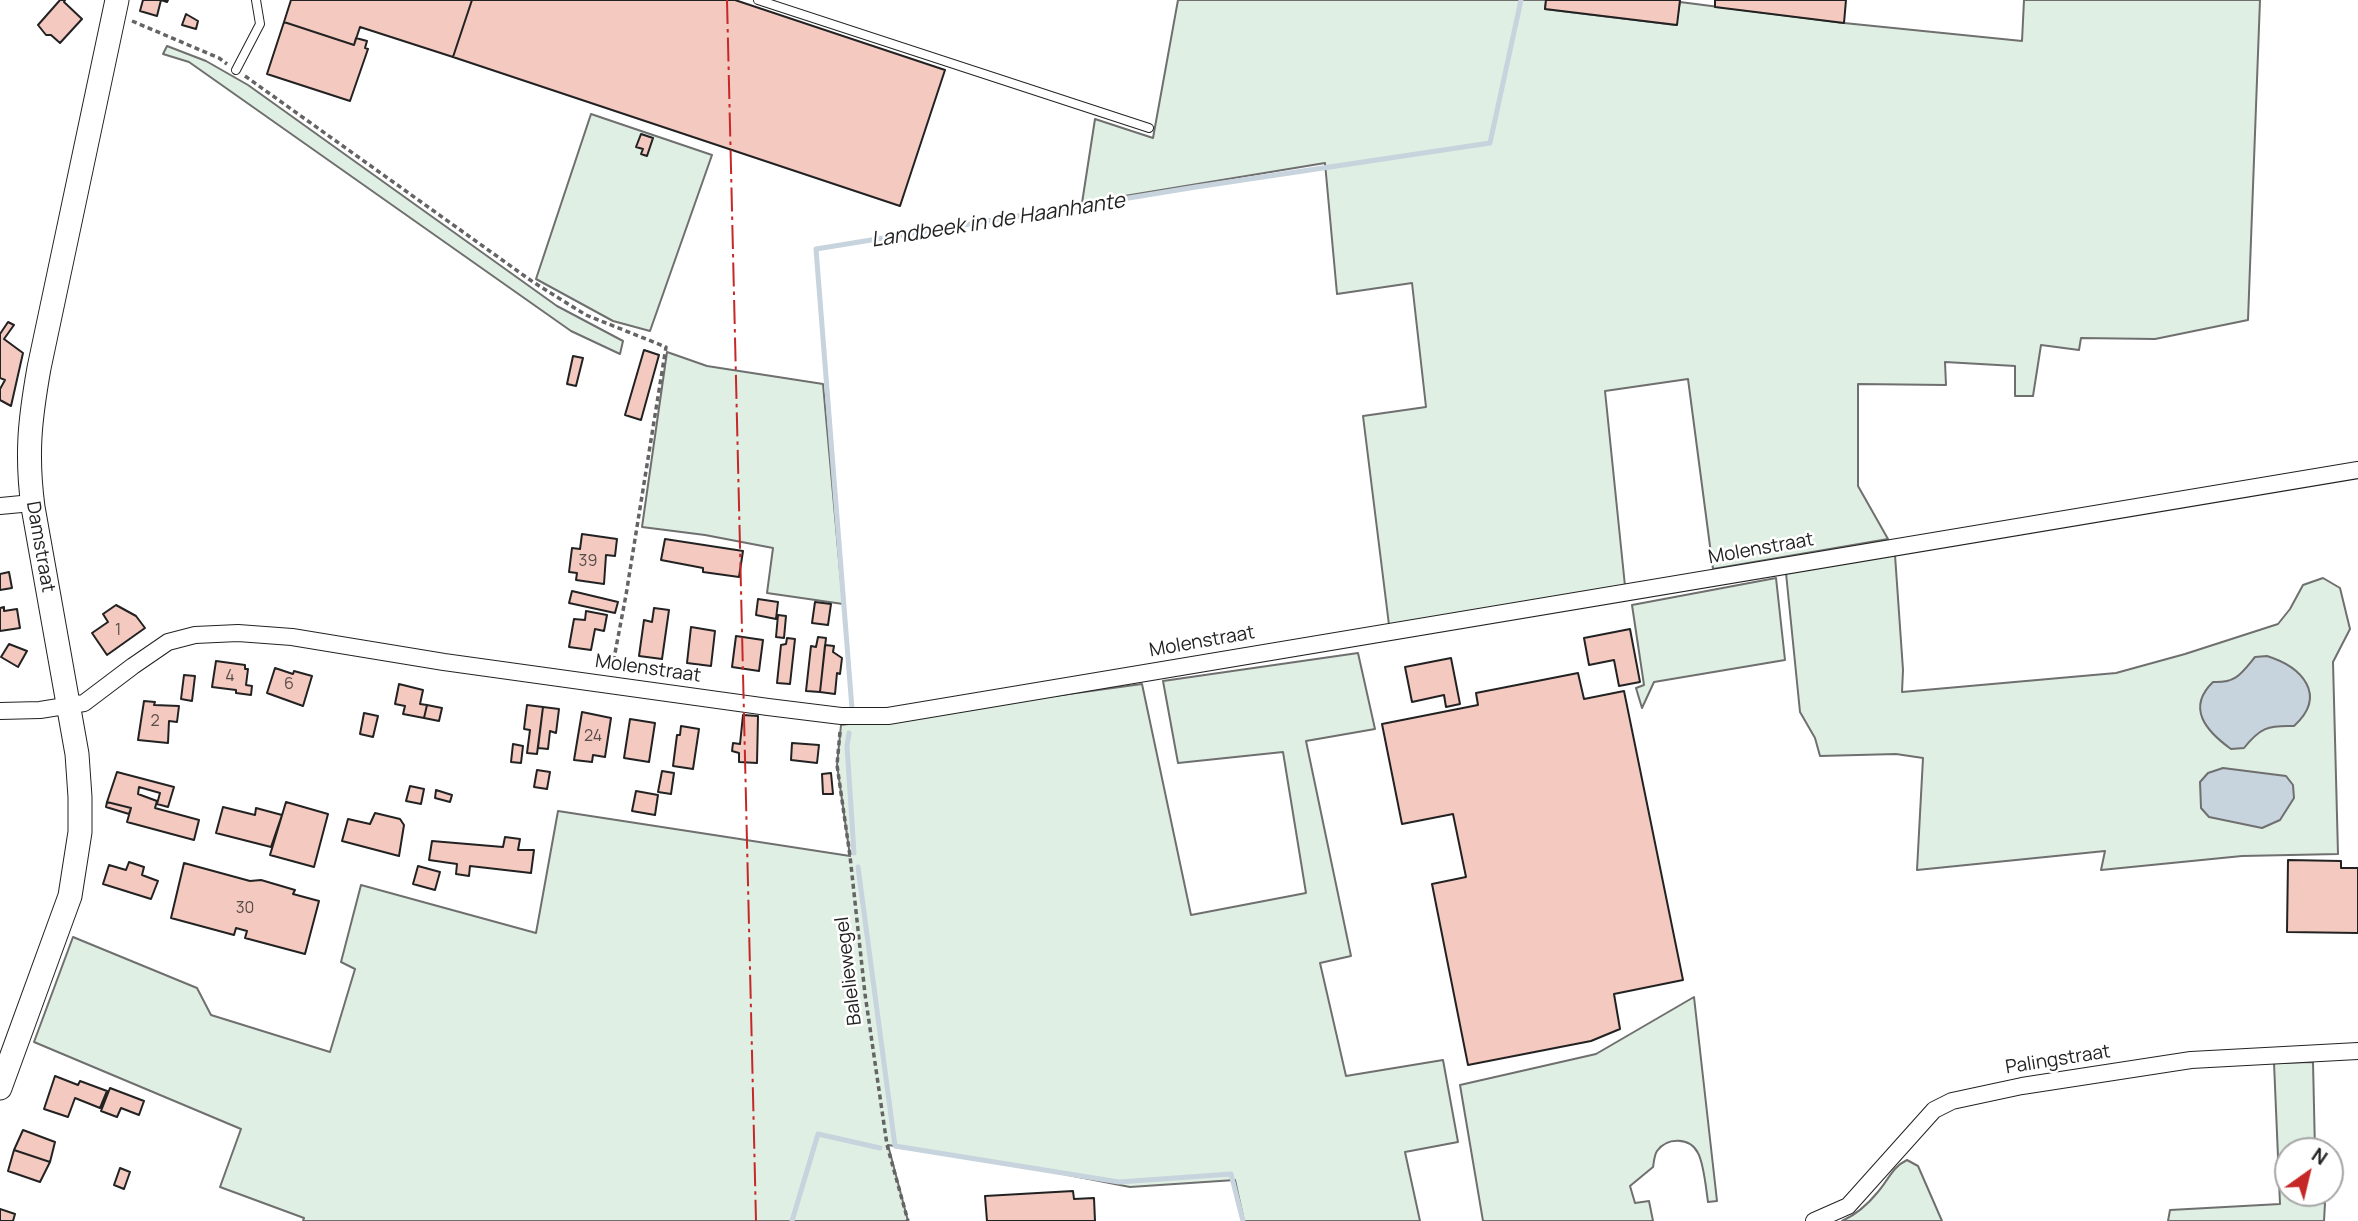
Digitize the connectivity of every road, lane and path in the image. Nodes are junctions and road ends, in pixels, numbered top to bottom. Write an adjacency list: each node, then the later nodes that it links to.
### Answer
1 (256, 0): 4 (lane)
2 (758, 0): 5 (lane)
3 (116, 7): 4 (path); 7 (street, Damstraat)
4 (236, 70): 9 (path)
5 (1149, 128)
6 (2358, 470): 12 (street, Molenstraat)
7 (32, 503): 8 (street); 10 (street, Damstraat)
8 (0, 506)
9 (609, 685): 10 (street, Molenstraat); 12 (street, Molenstraat)
10 (69, 706): 11 (street, Molenstraat); 14 (street, Damstraat)
11 (0, 712)
12 (843, 716): 15 (path, Baleliewegel)
13 (2358, 1051): 16 (street, Palingstraat)
14 (0, 1088)
15 (908, 1221)
16 (1814, 1221)

